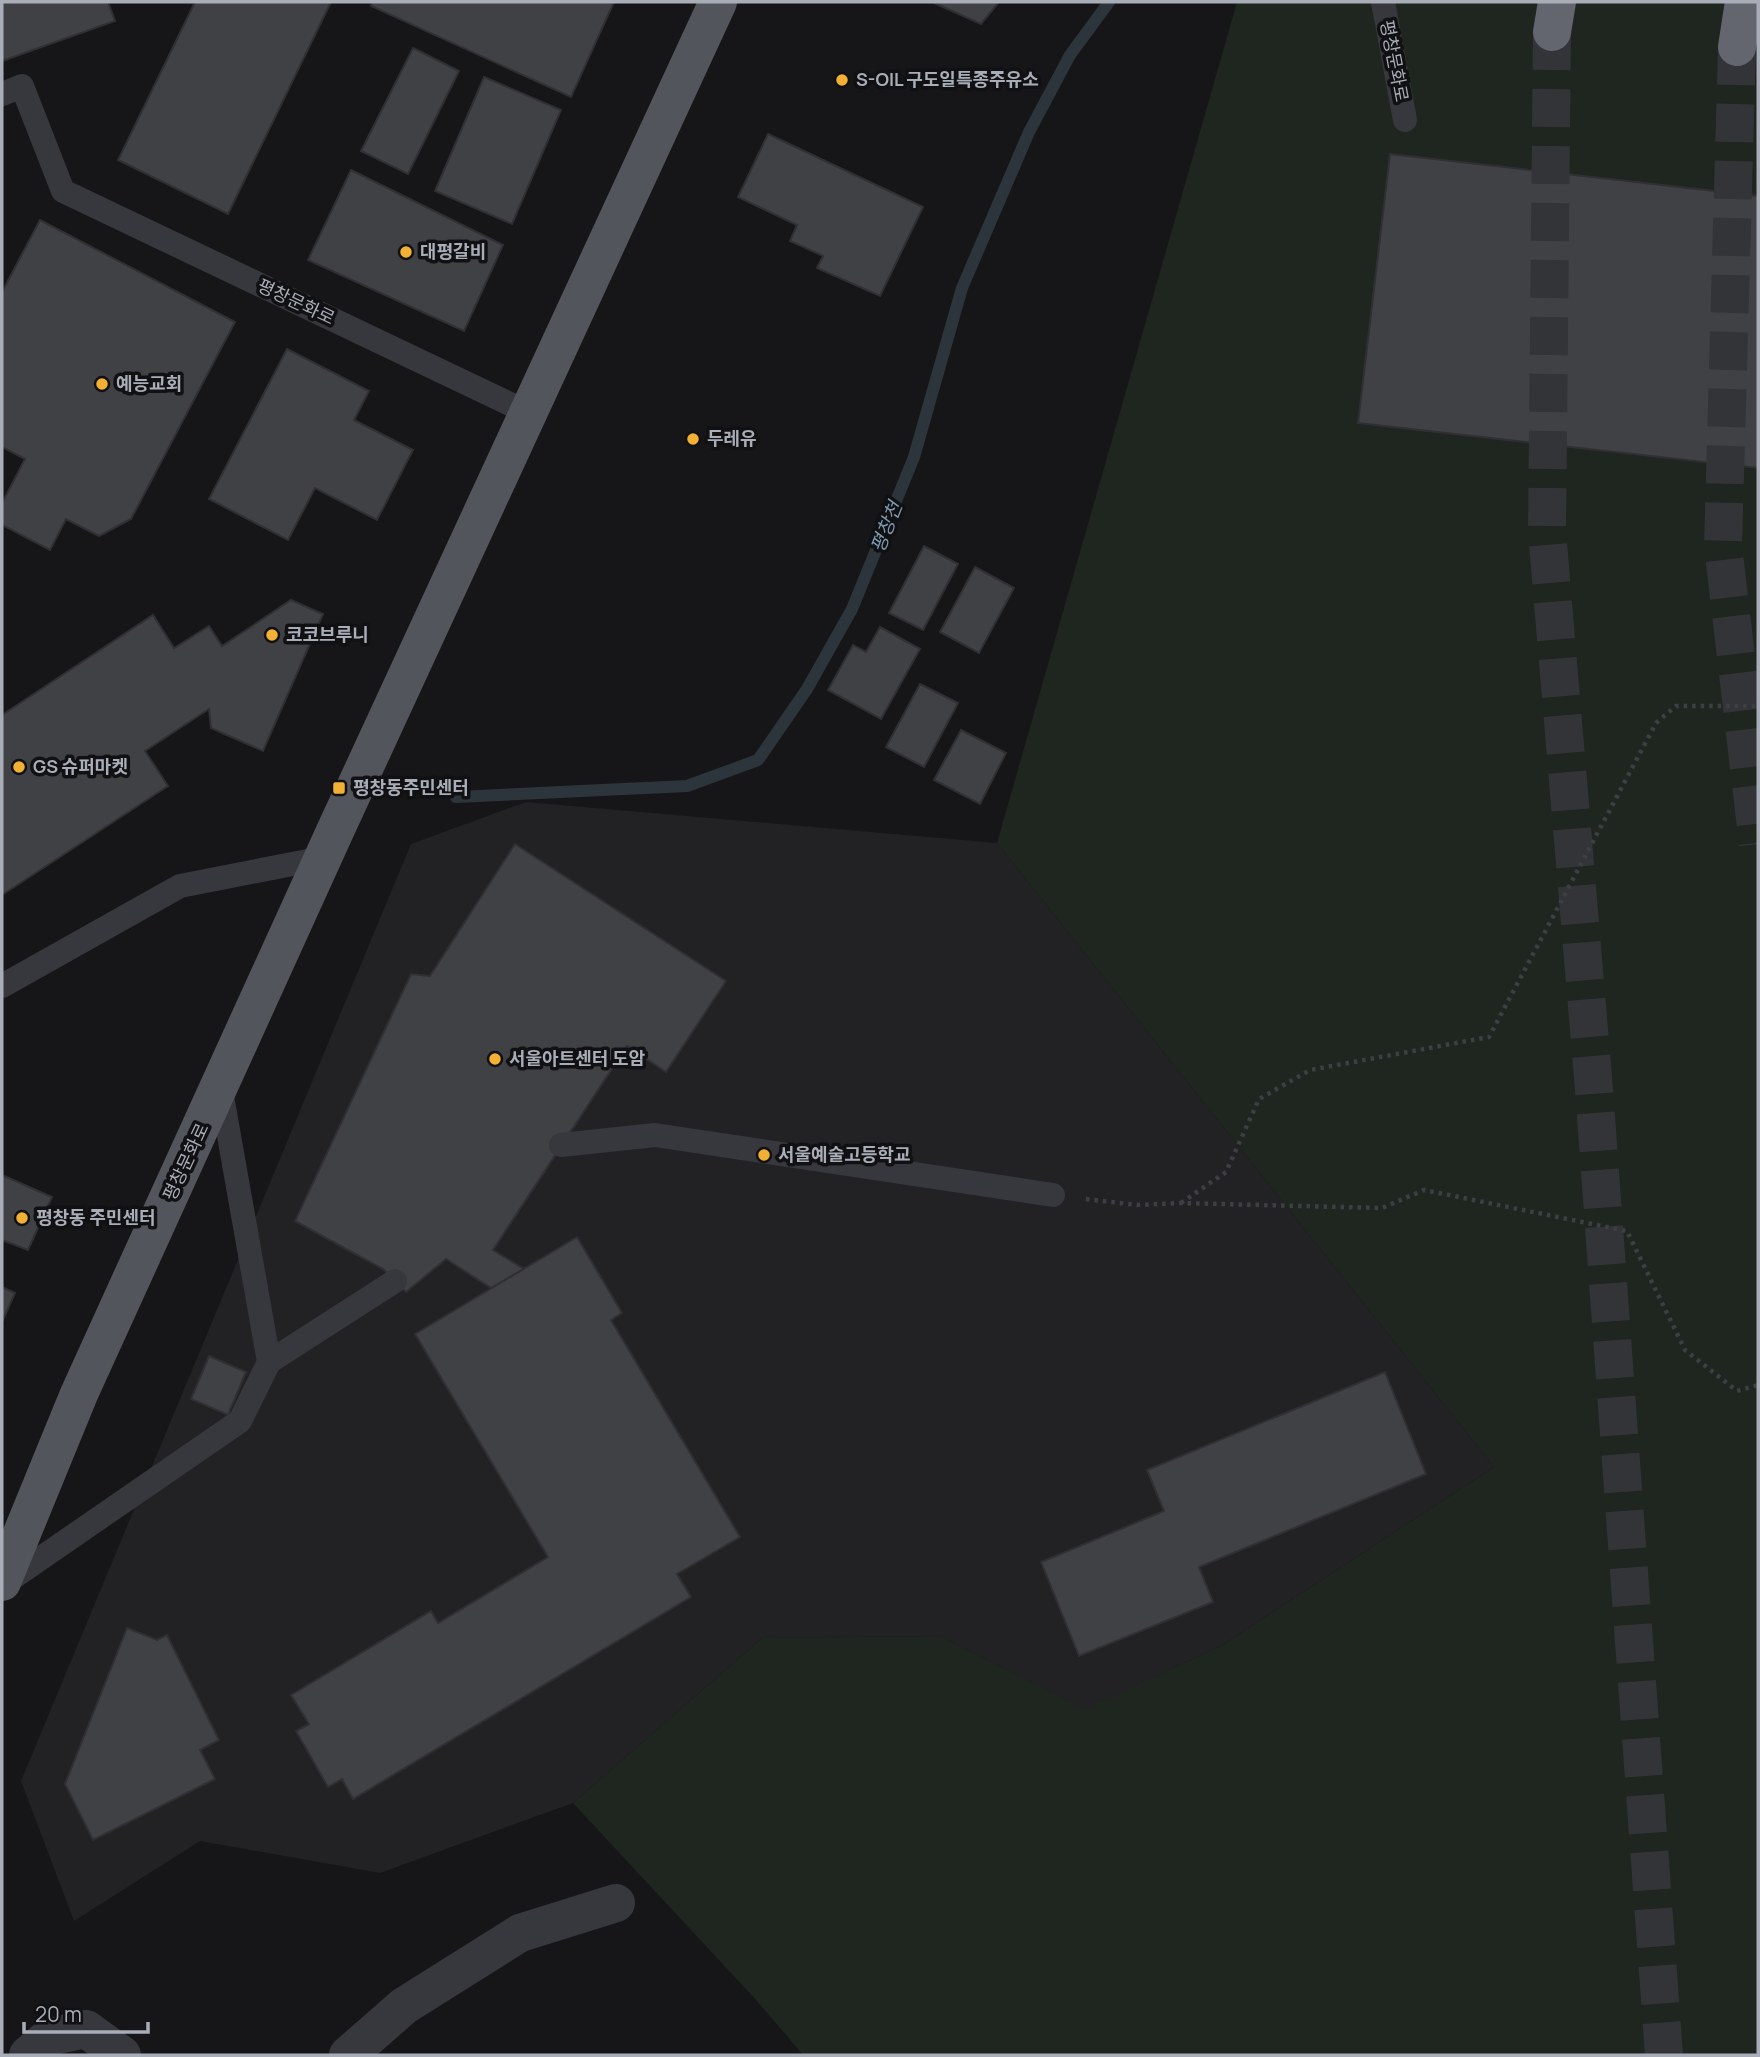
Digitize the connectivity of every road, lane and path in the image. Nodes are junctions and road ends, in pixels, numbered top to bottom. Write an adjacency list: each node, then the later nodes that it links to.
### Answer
1 (718, 2): 7 (main road, 평창문화로)
2 (1382, 2): 6 (lane, 평창문화로)
3 (1744, 2): 4 (highway)
4 (1737, 47)
5 (2, 94): 7 (lane, 평창문화로)
6 (1405, 120)
7 (529, 413): 9 (main road, 평창문화로)
8 (1758, 706): 14 (path)
9 (323, 858): 10 (lane); 11 (main road, 평창문화로)
10 (2, 986)
11 (220, 1085): 16 (lane); 18 (main road, 평창문화로)
12 (561, 1145): 13 (lane)
13 (1053, 1195): 14 (path)
14 (1181, 1203): 17 (path)
15 (395, 1281): 16 (lane)
16 (269, 1363): 18 (lane)
17 (1758, 1385)
18 (2, 1584)
19 (616, 1903): 22 (street)
20 (28, 2055): 21 (street)
21 (122, 2055)
22 (348, 2055)

